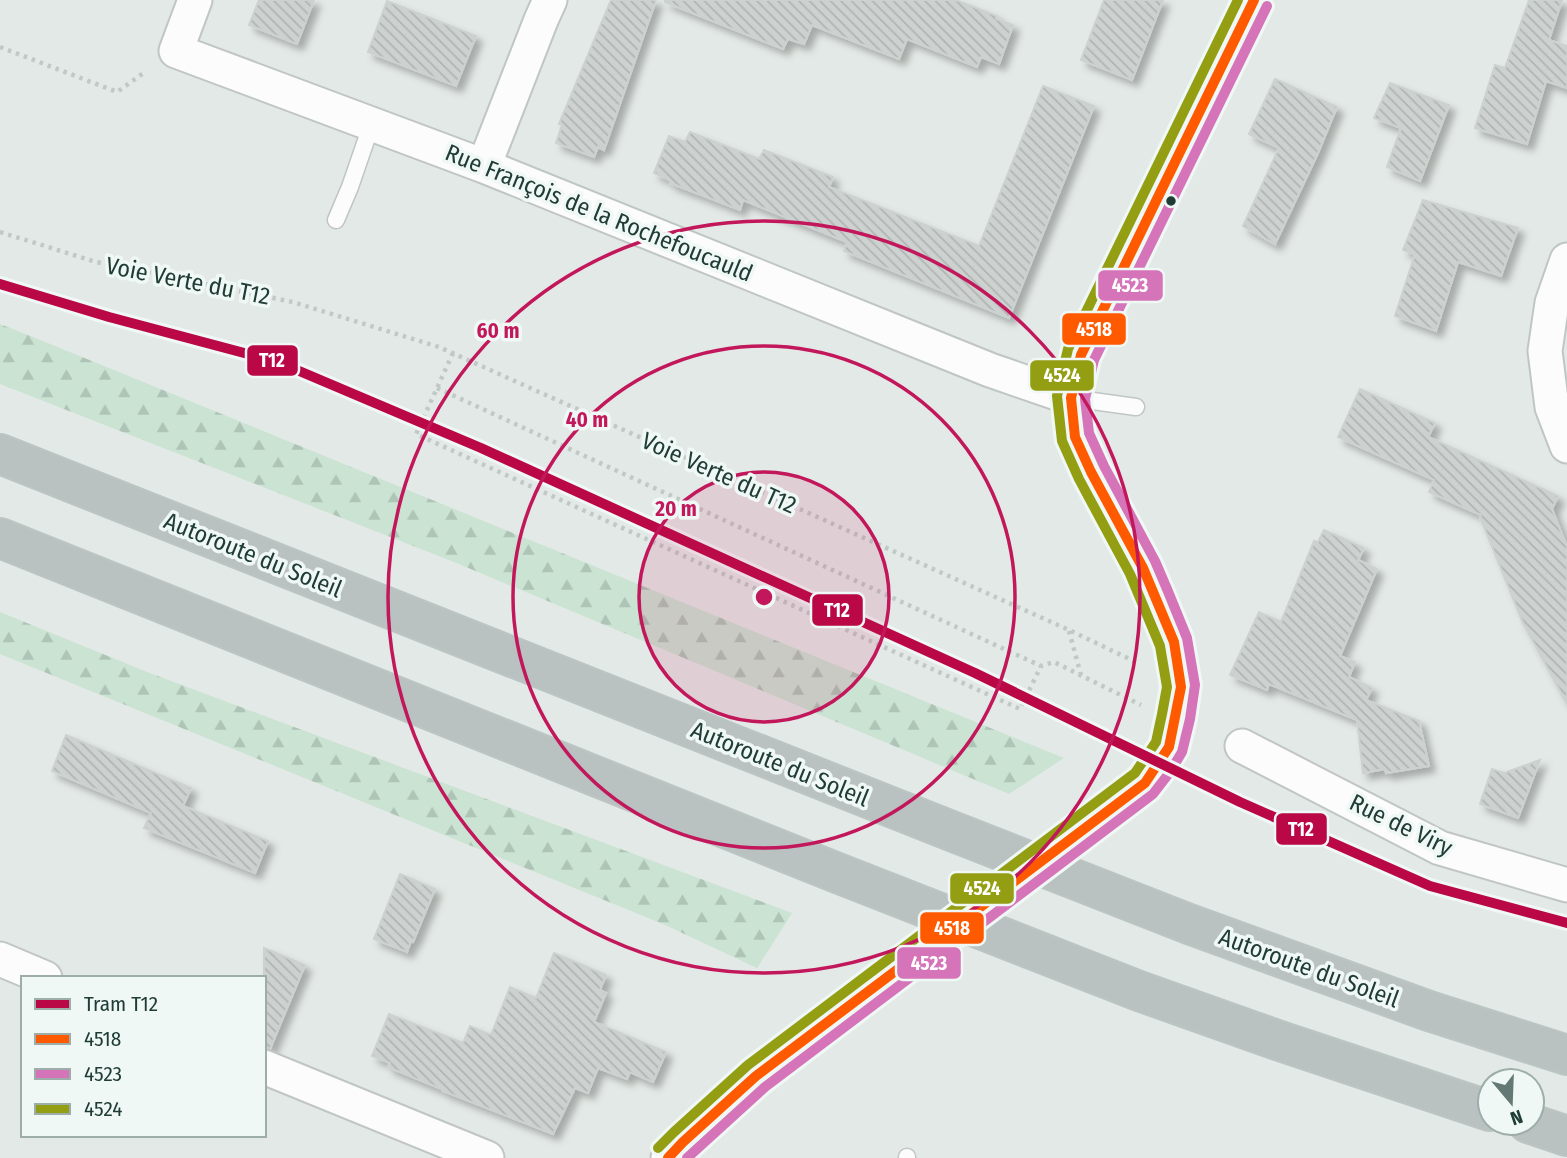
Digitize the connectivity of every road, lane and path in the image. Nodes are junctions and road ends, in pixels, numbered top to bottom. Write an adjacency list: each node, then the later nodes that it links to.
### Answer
1 (195, 0): 5 (street)
2 (550, 0): 7 (street)
3 (1255, 0): 13 (street)
4 (0, 47): 5 (path)
5 (176, 51): 6 (street, Rue François de la Rochefoucauld)
6 (372, 123): 7 (street, Rue François de la Rochefoucauld); 8 (lane)
7 (484, 166): 13 (street, Rue François de la Rochefoucauld)
8 (336, 220)
9 (0, 232): 11 (path, Voie Verte du T12)
10 (1567, 260): 15 (street)
11 (453, 353): 12 (path); 19 (path, Voie Verte du T12)
12 (437, 388): 18 (path); 18 (path)
13 (1071, 398): 14 (lane); 31 (street, bridge)
14 (1136, 407)
15 (1567, 446)
16 (0, 454): 25 (highway, Autoroute du Soleil)
17 (0, 538): 27 (highway)
18 (1041, 666): 19 (path)
19 (1081, 675): 20 (path)
20 (1141, 705)
21 (1242, 746): 22 (street, Rue de Viry)
22 (1567, 885)
23 (0, 959): 24 (street)
24 (40, 976)
25 (1567, 1055)
26 (266, 1068): 30 (street)
27 (1476, 1106)
28 (1546, 1129): 29 (highway)
29 (1567, 1136)
30 (488, 1158)
31 (668, 1158)

